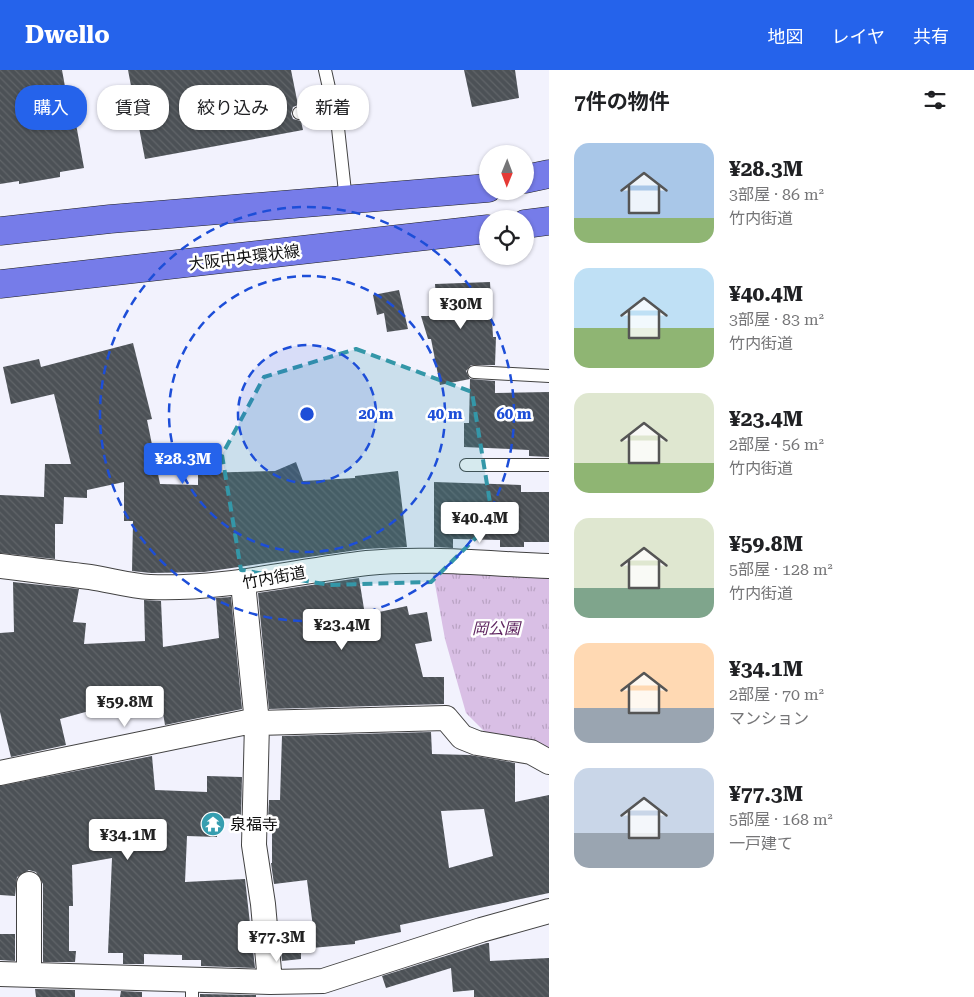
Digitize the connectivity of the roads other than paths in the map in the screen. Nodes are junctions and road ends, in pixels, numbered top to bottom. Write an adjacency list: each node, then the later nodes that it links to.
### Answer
1 (325, 70): 2 (lane)
2 (328, 85)
3 (338, 130): 9 (lane)
4 (549, 174): 5 (main road)
5 (534, 177)
6 (549, 183): 7 (main road)
7 (534, 184)
8 (479, 188): 9 (main road)
9 (346, 201): 13 (main road)
10 (549, 222): 11 (main road)
11 (534, 223)
12 (479, 230): 14 (main road, 大阪中央環状線)
13 (0, 231)
14 (0, 284)
15 (474, 372): 16 (lane)
16 (549, 376)
17 (466, 465): 18 (lane)
18 (549, 465)
19 (0, 566): 21 (street, 竹内街道)
20 (549, 566): 21 (street, 竹内街道)
21 (243, 583): 22 (street)
22 (257, 721): 23 (street); 24 (street); 29 (street)
23 (549, 762)
24 (0, 773)
25 (29, 884): 28 (street)
26 (549, 911): 32 (street)
27 (0, 974): 28 (street)
28 (29, 975): 30 (street)
29 (270, 982): 31 (street); 32 (street)
30 (114, 987): 31 (street)
31 (192, 988)
32 (323, 989)

